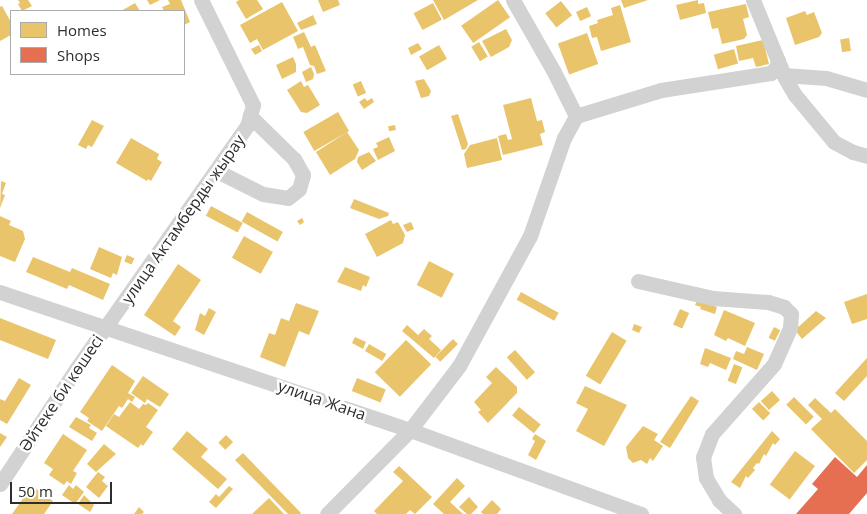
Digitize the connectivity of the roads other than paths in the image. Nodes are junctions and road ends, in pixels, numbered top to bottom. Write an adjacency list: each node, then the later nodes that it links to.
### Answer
1 (201, 0): 7 (street, улица Актамберды жырау)
2 (513, 0): 8 (street)
3 (753, 0): 4 (street)
4 (778, 60): 5 (street); 8 (street)
5 (784, 75): 6 (street); 9 (street)
6 (867, 90)
7 (250, 116): 10 (street, улица Актамберды жырау); 10 (street)
8 (576, 116): 14 (street)
9 (867, 156)
10 (217, 171): 13 (street, улица Актамберды жырау)
11 (638, 281): 18 (street)
12 (0, 292): 13 (street, улица Жана)
13 (106, 328): 14 (street, улица Жана); 15 (street, Әйтеке би көшесі)
14 (410, 430): 16 (street); 17 (street, улица Жана)
15 (0, 484)
16 (327, 514)
17 (641, 514)
18 (734, 514)

